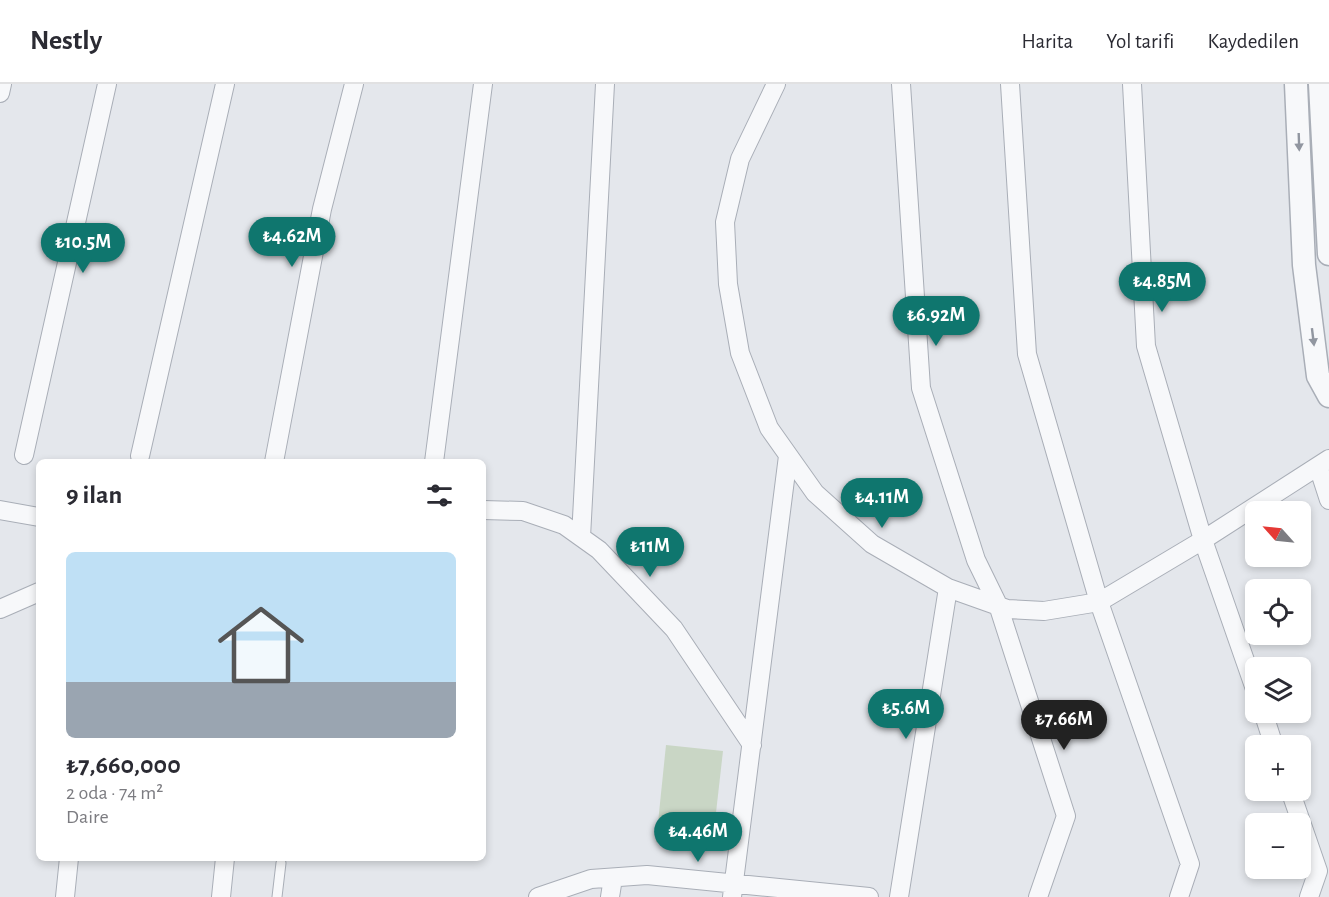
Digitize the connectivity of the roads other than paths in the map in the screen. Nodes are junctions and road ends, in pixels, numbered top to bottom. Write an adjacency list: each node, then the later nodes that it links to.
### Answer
1 (2, 84): 13 (street)
2 (107, 84): 16 (street)
3 (225, 84): 17 (street)
4 (354, 84): 19 (street)
5 (483, 84): 20 (street)
6 (605, 84): 26 (street)
7 (776, 84): 18 (street)
8 (902, 84): 31 (street)
9 (1010, 84): 30 (street)
10 (1132, 84): 27 (street)
11 (1296, 84): 15 (street, one-way to 15)
12 (1320, 84): 14 (street)
13 (0, 93)
14 (1329, 254)
15 (1329, 396)
16 (24, 455)
17 (140, 456)
18 (788, 456): 28 (street); 34 (street)
19 (275, 459)
20 (434, 459)
21 (1323, 462): 22 (street); 27 (street)
22 (1329, 500)
23 (0, 510): 25 (street)
24 (486, 510): 26 (street)
25 (36, 516)
26 (581, 537): 34 (street)
27 (1203, 540): 30 (street); 33 (street)
28 (948, 588): 31 (street); 47 (street)
29 (36, 593): 32 (street)
30 (1099, 602): 31 (street); 49 (street)
31 (998, 605): 48 (street)
32 (0, 609)
33 (1245, 660)
34 (752, 745): 40 (street)
35 (1294, 801): 50 (street)
36 (69, 861): 41 (street)
37 (225, 861): 42 (street)
38 (281, 863): 43 (lane)
39 (613, 878): 40 (street); 44 (street); 45 (street)
40 (734, 891): 46 (street)
41 (65, 897)
42 (221, 897)
43 (277, 897)
44 (538, 897)
45 (610, 897)
46 (868, 897)
47 (898, 897)
48 (1038, 897)
49 (1179, 897)
50 (1309, 897)

